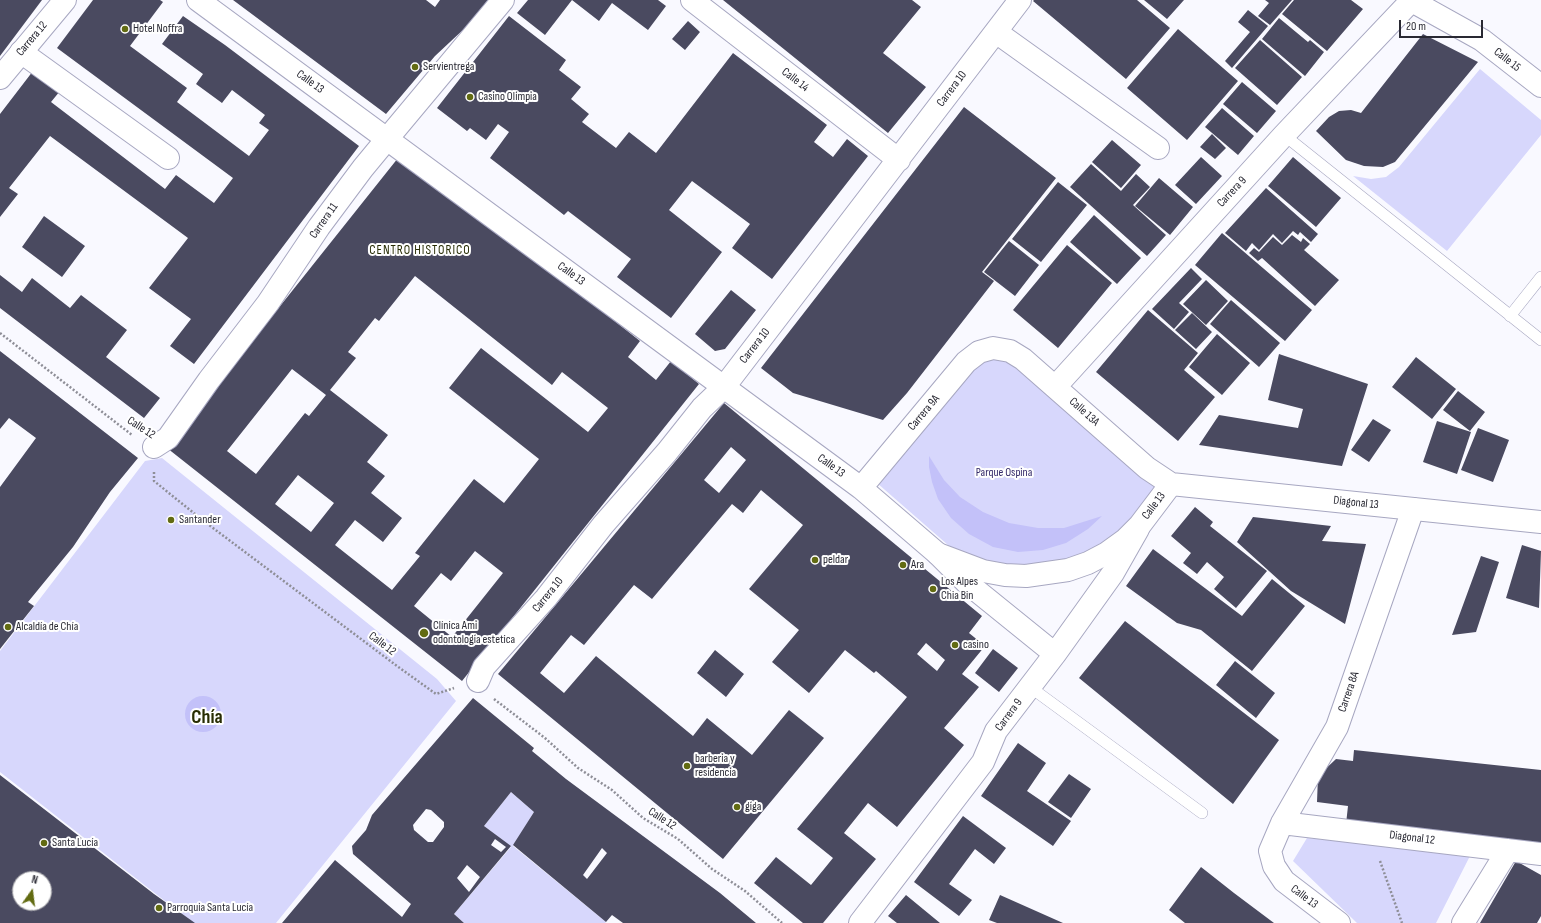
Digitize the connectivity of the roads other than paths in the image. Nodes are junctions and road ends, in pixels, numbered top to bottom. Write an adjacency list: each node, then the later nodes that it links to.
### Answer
1 (65, 0): 8 (street, Carrera 12)
2 (198, 0): 12 (street, Calle 13)
3 (503, 0): 12 (street, Carrera 11)
4 (692, 0): 15 (street, Calle 14)
5 (1411, 0): 10 (street, Calle 15); 11 (street, Carrera 9)
6 (1012, 3): 7 (street, Carrera 10)
7 (996, 32): 13 (street); 15 (street, Carrera 10)
8 (21, 52): 9 (street, Carrera 12); 14 (street)
9 (0, 78)
10 (1541, 86)
11 (1284, 135): 17 (lane); 20 (street, Carrera 9)
12 (387, 139): 21 (street, Calle 13); 22 (street, Carrera 11)
13 (1158, 148)
14 (168, 158)
15 (898, 160): 21 (street, Carrera 10)
16 (1541, 277): 17 (lane)
17 (1510, 316): 18 (lane)
18 (1541, 340)
19 (993, 348): 20 (street, Calle 13A); 24 (street, Carrera 9A)
20 (1056, 386): 23 (street, Calle 13A)
21 (724, 387): 24 (street, Calle 13); 30 (street, Carrera 10)
22 (154, 447)
23 (1171, 484): 25 (street, Diagonal 13); 27 (street, Calle 13)
24 (861, 488): 28 (street, Calle 13)
25 (1413, 509): 26 (street, Diagonal 13); 33 (street, Carrera 8A)
26 (1541, 522)
27 (1140, 525): 28 (street, Calle 13); 29 (street, Carrera 9)
28 (938, 554): 29 (street, Calle 13)
29 (1055, 654): 31 (street, Carrera 9)
30 (478, 681)
31 (1030, 687): 32 (lane); 37 (street, Carrera 9)
32 (1202, 813)
33 (1282, 823): 34 (street, Diagonal 12); 36 (street, Carrera 8A)
34 (1508, 850): 35 (street, Diagonal 12); 39 (street)
35 (1541, 854)
36 (1274, 866): 38 (street, Calle 13)
37 (860, 923)
38 (1339, 923)
39 (1463, 923)

